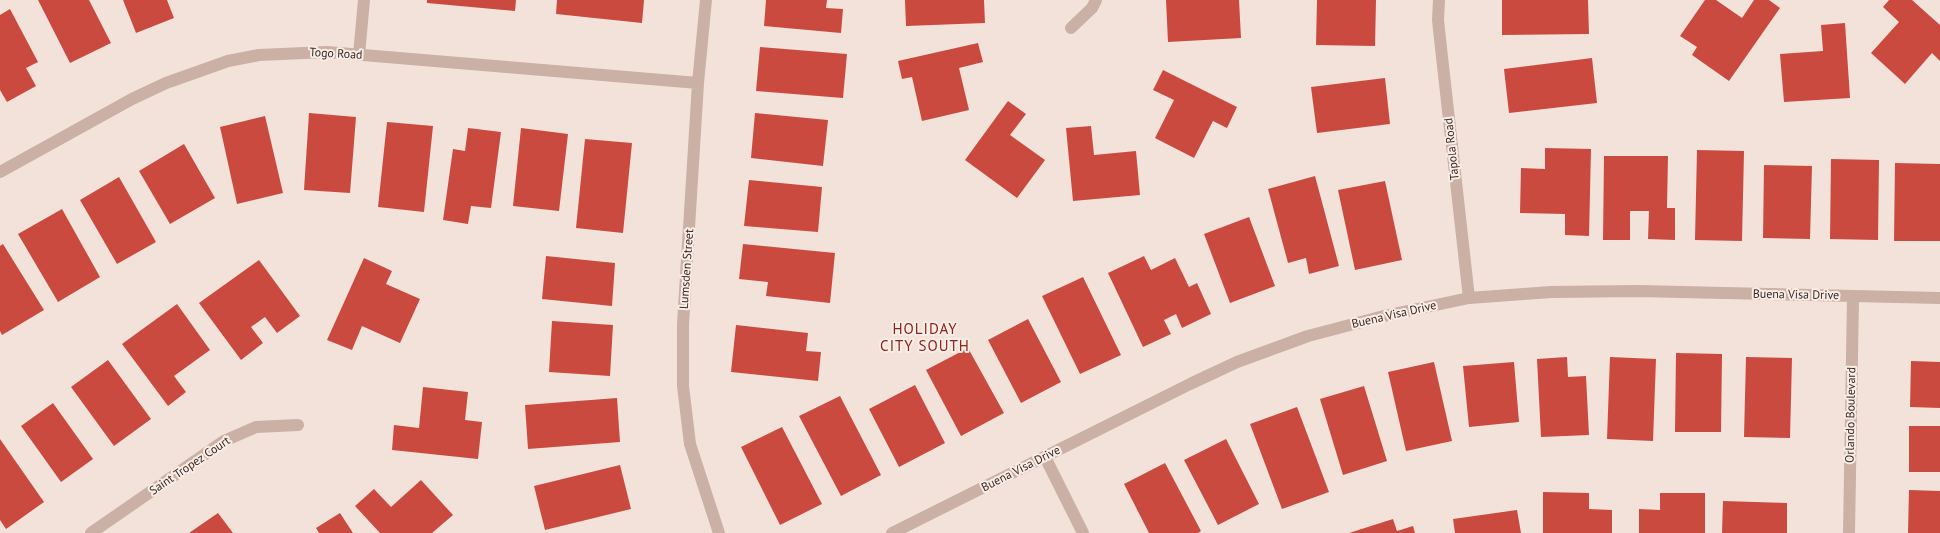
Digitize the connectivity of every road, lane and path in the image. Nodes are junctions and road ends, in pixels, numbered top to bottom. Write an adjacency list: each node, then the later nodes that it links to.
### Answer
1 (364, 0): 6 (street)
2 (706, 0): 7 (street, Lumsden Street)
3 (1096, 0): 5 (street)
4 (1440, 0): 10 (street, Tapola Road)
5 (1071, 28)
6 (359, 54): 7 (street, Togo Road); 8 (street, Togo Road)
7 (698, 83): 15 (street, Lumsden Street)
8 (0, 172)
9 (1853, 297): 10 (street, Buena Visa Drive); 11 (street, Buena Visa Drive); 18 (street, Orlando Boulevard)
10 (1469, 298): 13 (street, Buena Visa Drive)
11 (1940, 298)
12 (298, 425): 14 (street, Saint Tropez Court)
13 (1045, 457): 16 (street, Buena Visa Drive); 17 (street)
14 (91, 533)
15 (719, 533)
16 (892, 533)
17 (1083, 533)
18 (1849, 533)

